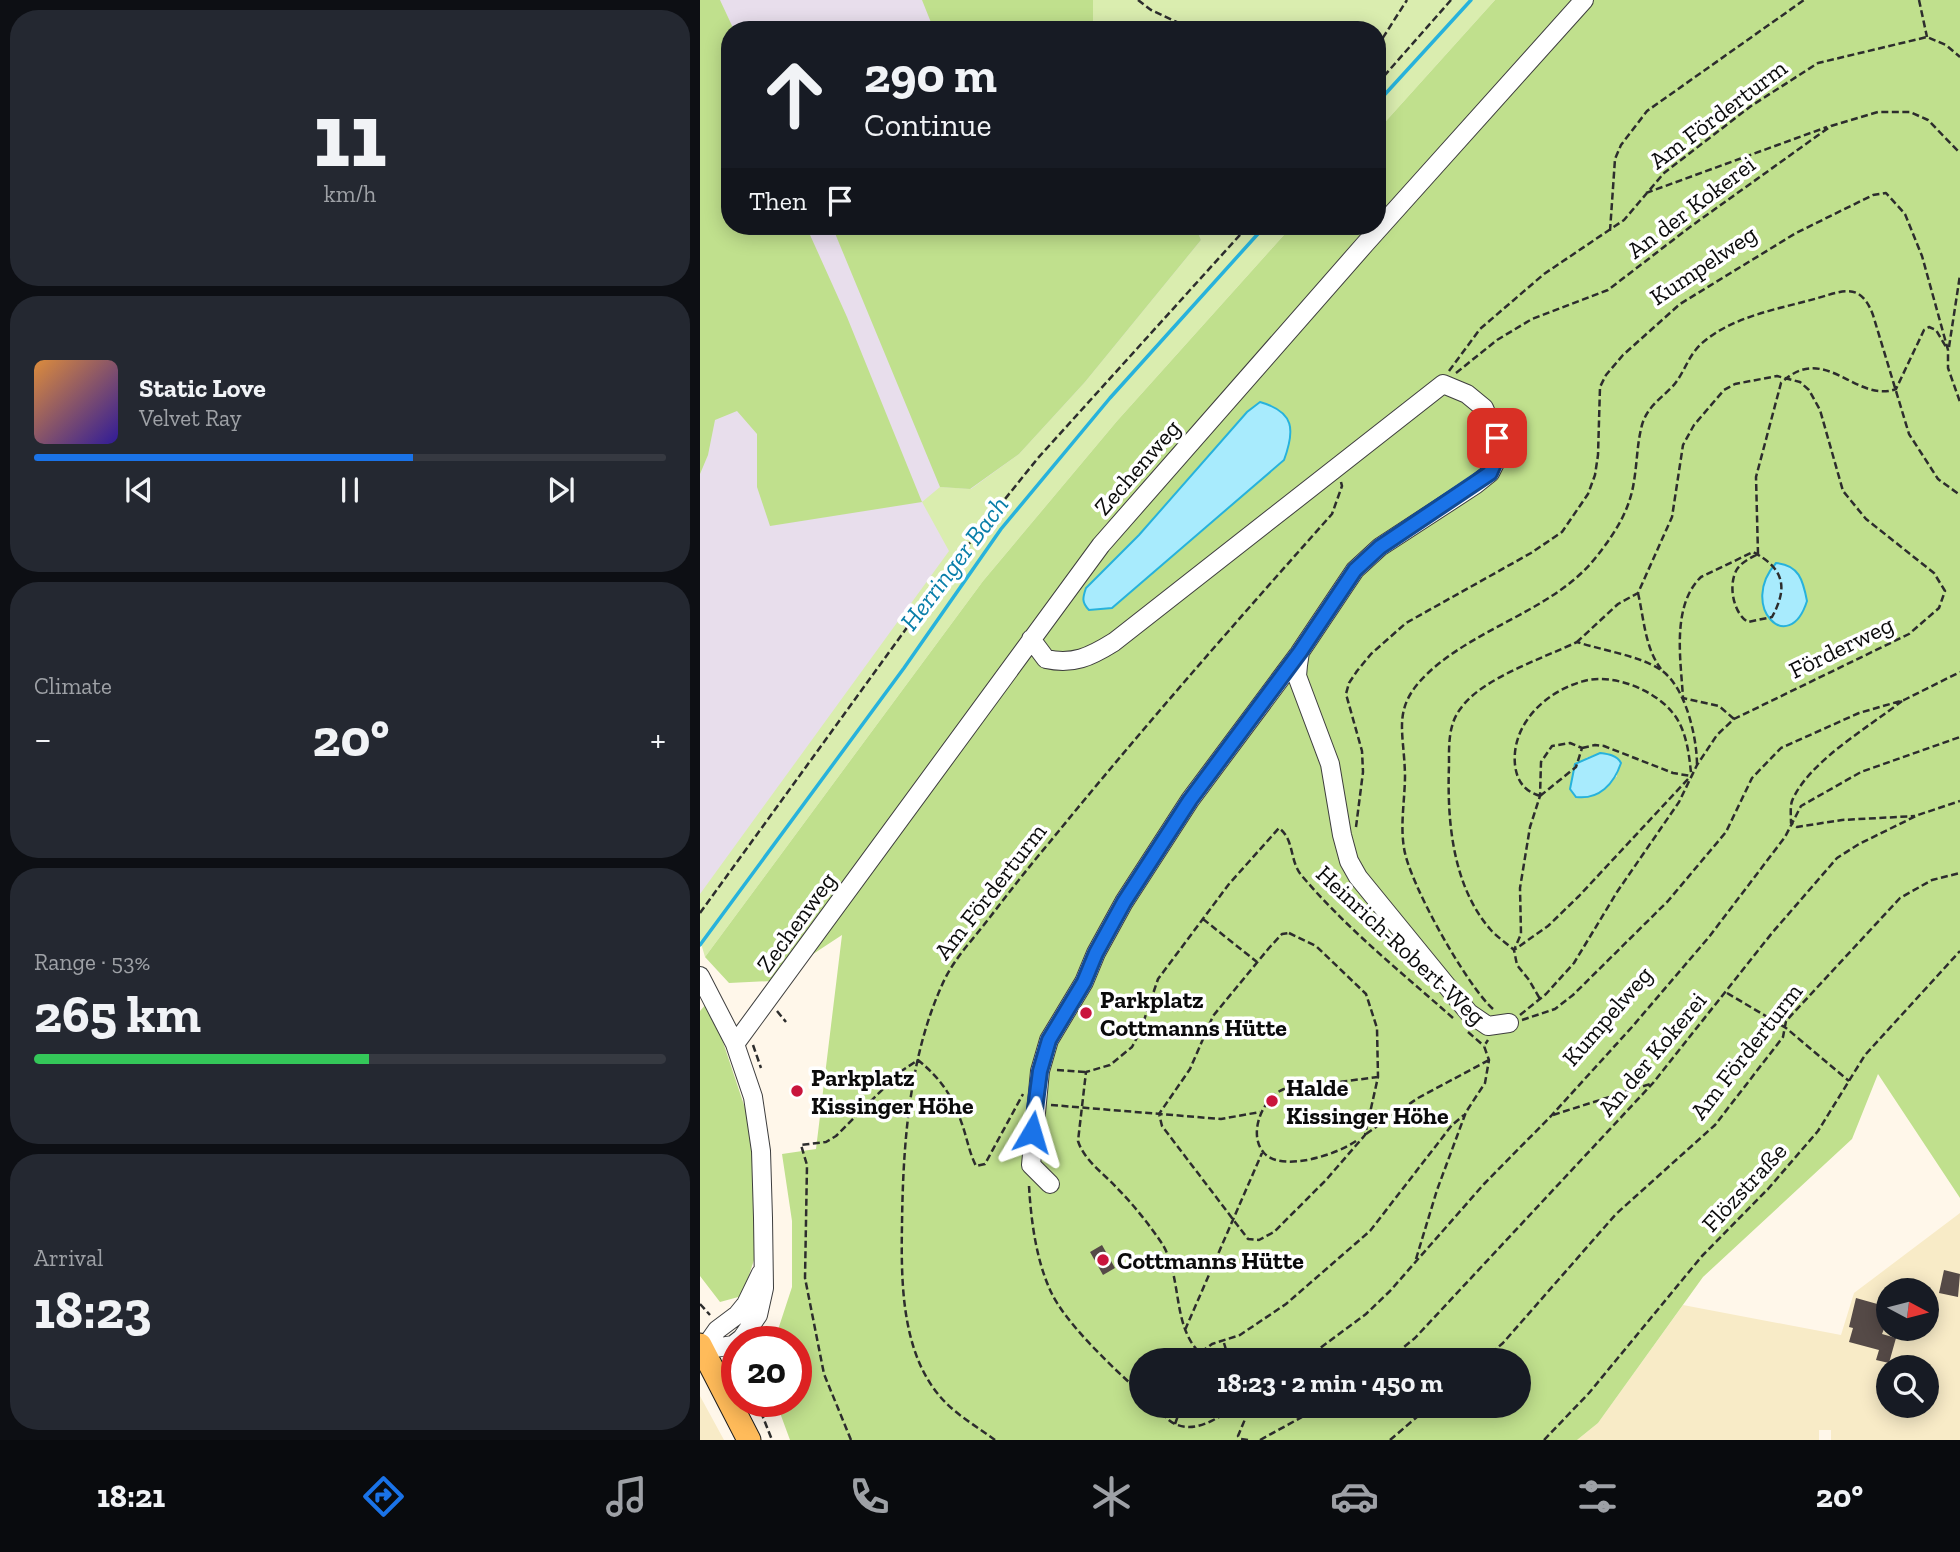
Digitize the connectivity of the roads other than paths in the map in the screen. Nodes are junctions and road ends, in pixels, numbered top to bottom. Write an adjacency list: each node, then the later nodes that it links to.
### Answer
1 (1584, 0): 2 (street, Zechenweg)
2 (1386, 221)
3 (1373, 235): 4 (street, Zechenweg)
4 (1031, 639): 5 (street); 8 (street, Zechenweg)
5 (1300, 652): 7 (street); 9 (street)
6 (703, 981): 8 (street)
7 (1509, 1023)
8 (735, 1044): 10 (street)
9 (1050, 1184)
10 (763, 1271): 11 (street); 13 (street)
11 (758, 1315): 12 (street); 13 (street)
12 (754, 1326)
13 (701, 1347): 14 (main road)
14 (743, 1421)

